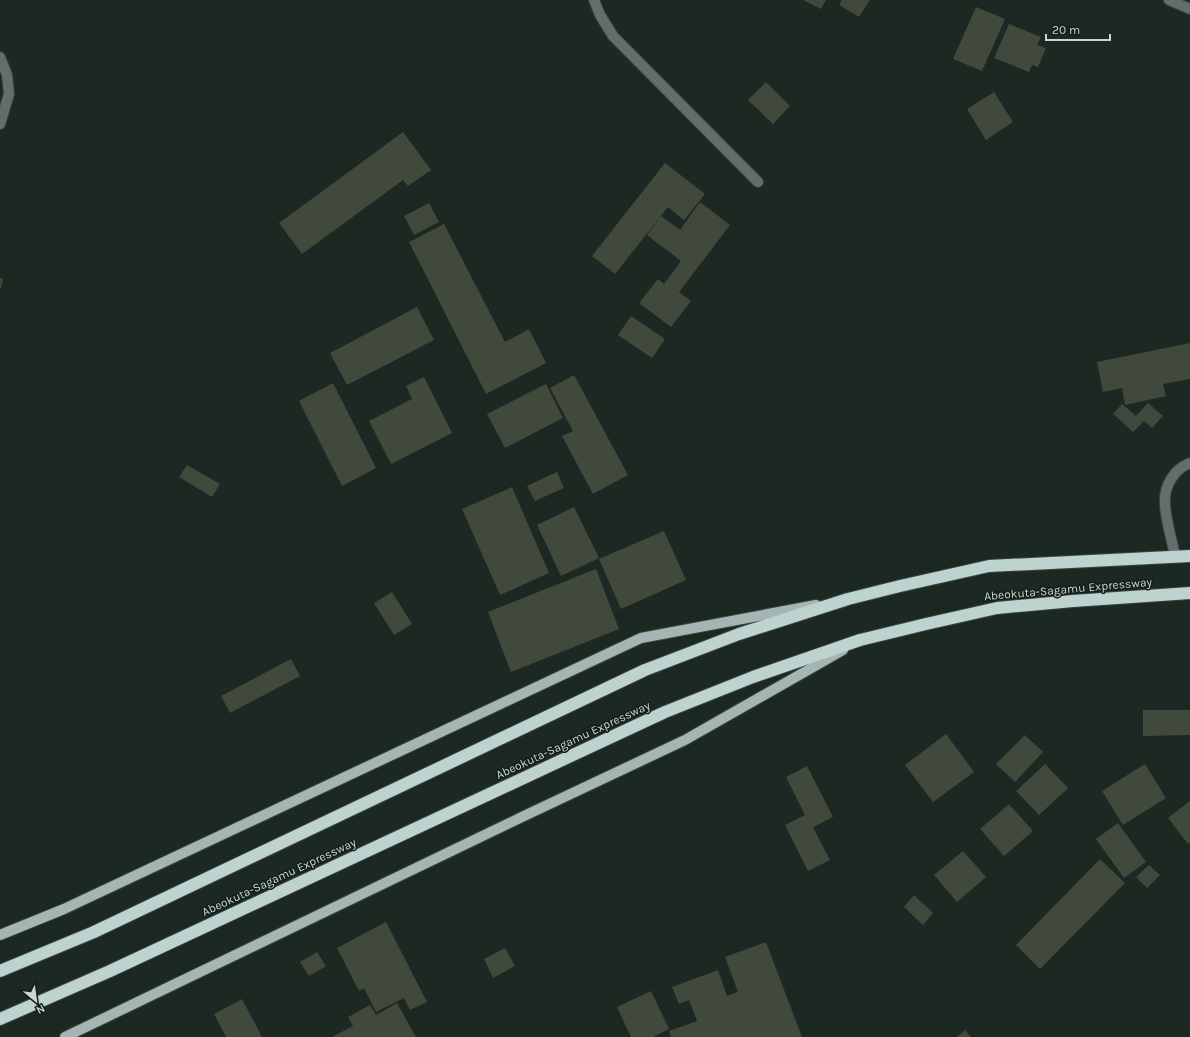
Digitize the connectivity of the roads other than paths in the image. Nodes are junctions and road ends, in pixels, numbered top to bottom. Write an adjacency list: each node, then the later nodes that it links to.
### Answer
1 (594, 0): 6 (lane)
2 (1169, 0): 3 (lane)
3 (1190, 9)
4 (0, 57): 5 (lane)
5 (0, 124)
6 (758, 182)
7 (1190, 464): 8 (lane)
8 (1175, 556): 9 (highway, Abeokuta-Sagamu Expressway); 11 (highway, Abeokuta-Sagamu Expressway)
9 (1190, 556)
10 (1190, 593): 12 (highway, Abeokuta-Sagamu Expressway)
11 (848, 599): 13 (main road); 14 (highway, Abeokuta-Sagamu Expressway)
12 (860, 640): 15 (highway, Abeokuta-Sagamu Expressway); 16 (main road)
13 (0, 935)
14 (0, 971)
15 (0, 1019)
16 (65, 1037)

